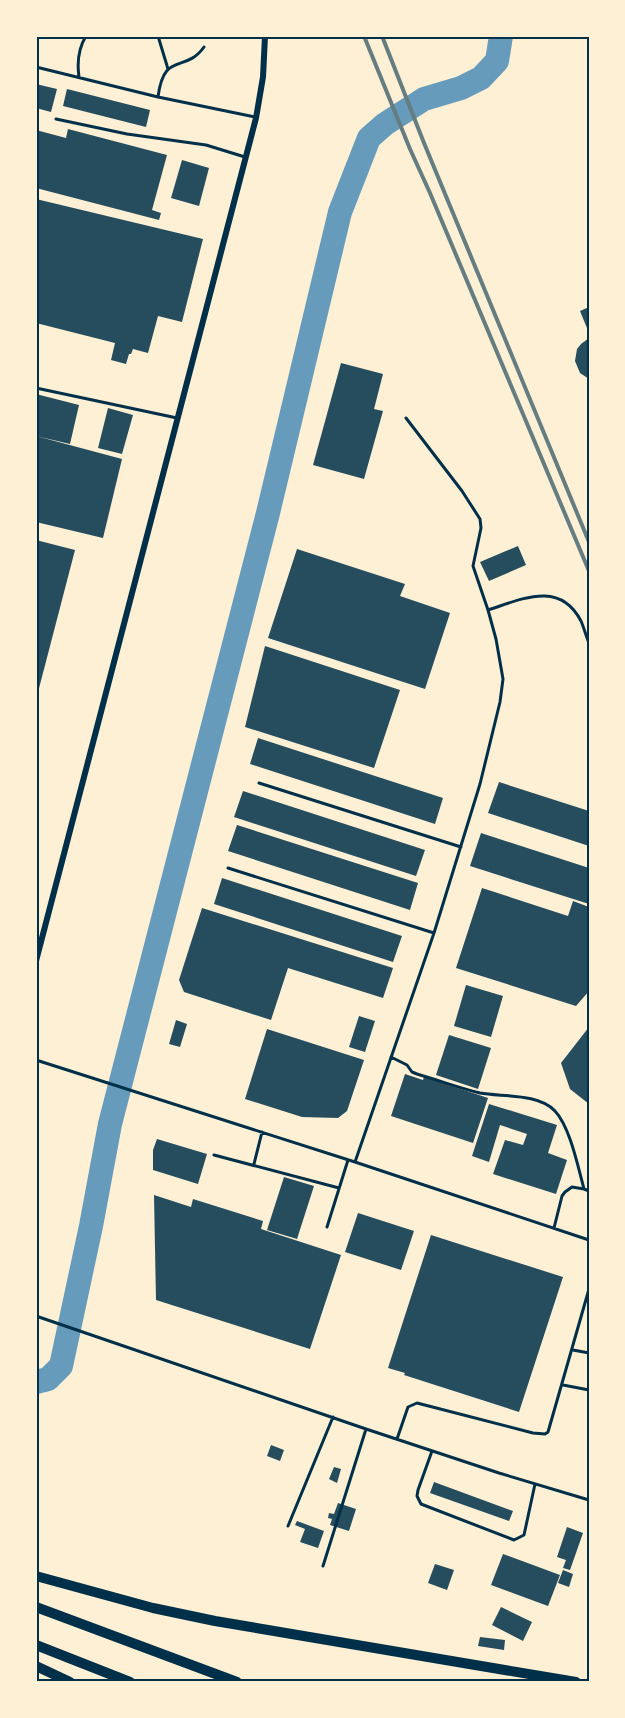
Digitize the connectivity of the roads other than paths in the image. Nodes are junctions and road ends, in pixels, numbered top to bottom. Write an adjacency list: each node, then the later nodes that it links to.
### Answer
1 (86, 36): 7 (lane)
2 (158, 36): 6 (lane)
3 (265, 36): 9 (street)
4 (204, 47): 6 (lane)
5 (36, 67): 7 (lane)
6 (168, 69): 8 (lane)
7 (79, 77): 8 (lane)
8 (158, 98): 9 (lane)
9 (256, 118): 11 (street)
10 (56, 119): 11 (lane)
11 (245, 158): 14 (street)
12 (36, 388): 14 (lane)
13 (406, 418): 15 (lane)
14 (178, 419): 21 (street)
15 (488, 610): 16 (lane); 18 (lane)
16 (589, 643)
17 (259, 783): 18 (lane)
18 (460, 847): 20 (lane)
19 (228, 868): 20 (lane)
20 (434, 933): 22 (lane)
21 (36, 961)
22 (391, 1057): 27 (lane); 30 (lane)
23 (36, 1060): 24 (lane)
24 (262, 1132): 26 (lane); 28 (lane)
25 (214, 1155): 28 (lane)
26 (348, 1160): 27 (lane); 29 (lane)
27 (355, 1162): 33 (lane)
28 (254, 1164): 29 (lane)
29 (339, 1188): 32 (lane)
30 (584, 1189): 31 (lane); 33 (lane)
31 (589, 1191)
32 (327, 1227)
33 (554, 1228): 34 (lane)
34 (589, 1240)
35 (589, 1289): 37 (lane)
36 (36, 1316): 41 (lane)
37 (573, 1350): 38 (lane); 39 (lane)
38 (589, 1353)
39 (563, 1384): 40 (lane); 43 (lane)
40 (589, 1390)
41 (333, 1417): 42 (lane); 47 (lane)
42 (366, 1429): 43 (lane); 48 (lane)
43 (397, 1439): 44 (lane)
44 (432, 1451): 45 (lane); 45 (lane)
45 (535, 1484): 46 (lane)
46 (589, 1500)
47 (288, 1526)
48 (323, 1566)
49 (36, 1576): 56 (main road)
50 (36, 1607): 55 (main road)
51 (36, 1645): 54 (main road)
52 (36, 1666): 53 (main road)
53 (70, 1682)
54 (130, 1682)
55 (237, 1682)
56 (576, 1682)

